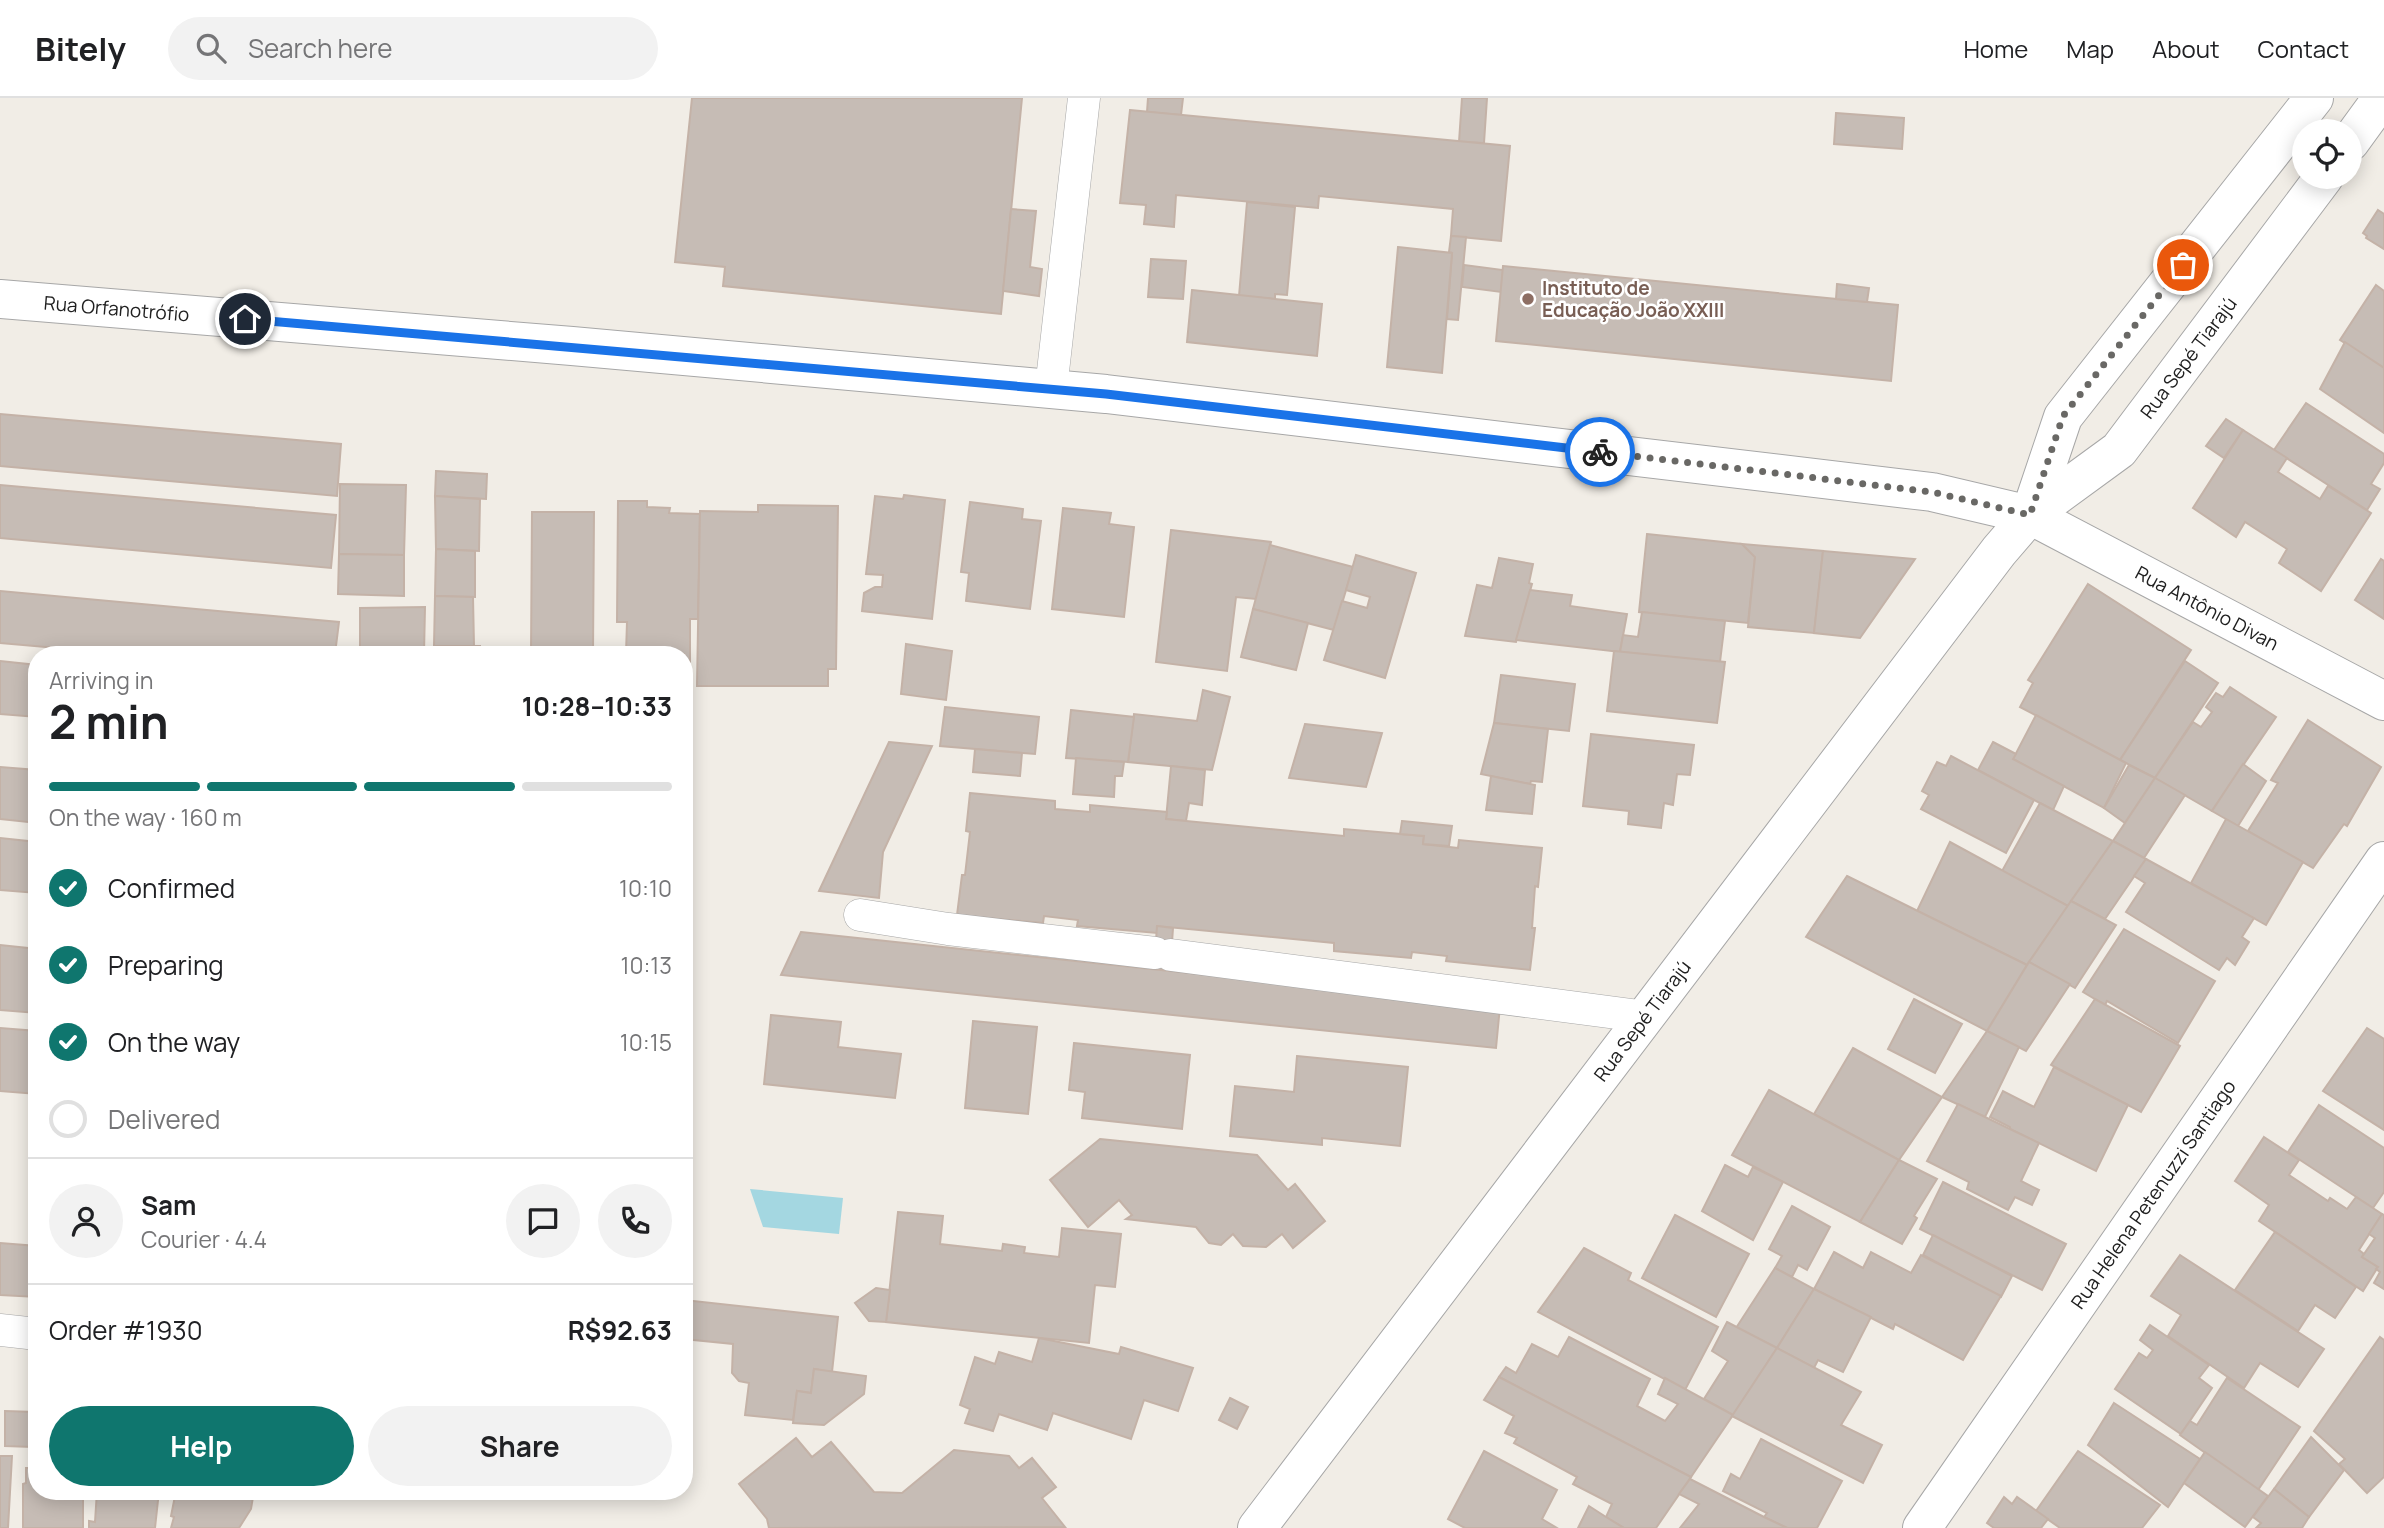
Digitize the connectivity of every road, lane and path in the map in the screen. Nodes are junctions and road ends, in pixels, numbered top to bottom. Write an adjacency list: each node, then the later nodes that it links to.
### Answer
1 (1084, 98): 7 (lane)
2 (2314, 98): 8 (street, Rua Sepé Tiarajú)
3 (2382, 98): 4 (street)
4 (2362, 126)
5 (2315, 189): 8 (street, Rua Sepé Tiarajú)
6 (0, 299): 7 (street, Rua Orfanotrófio)
7 (1051, 389): 8 (street, Rua Orfanotrófio)
8 (2030, 515): 9 (street, Rua Antônio Divan); 12 (street, Rua Sepé Tiarajú)
9 (2384, 701)
10 (2384, 861): 16 (street, Rua Helena Petenuzzi Santiago)
11 (860, 915): 12 (lane)
12 (1647, 1017): 15 (street, Rua Sepé Tiarajú)
13 (0, 1330): 14 (lane)
14 (28, 1333)
15 (1257, 1528)
16 (1922, 1528)

